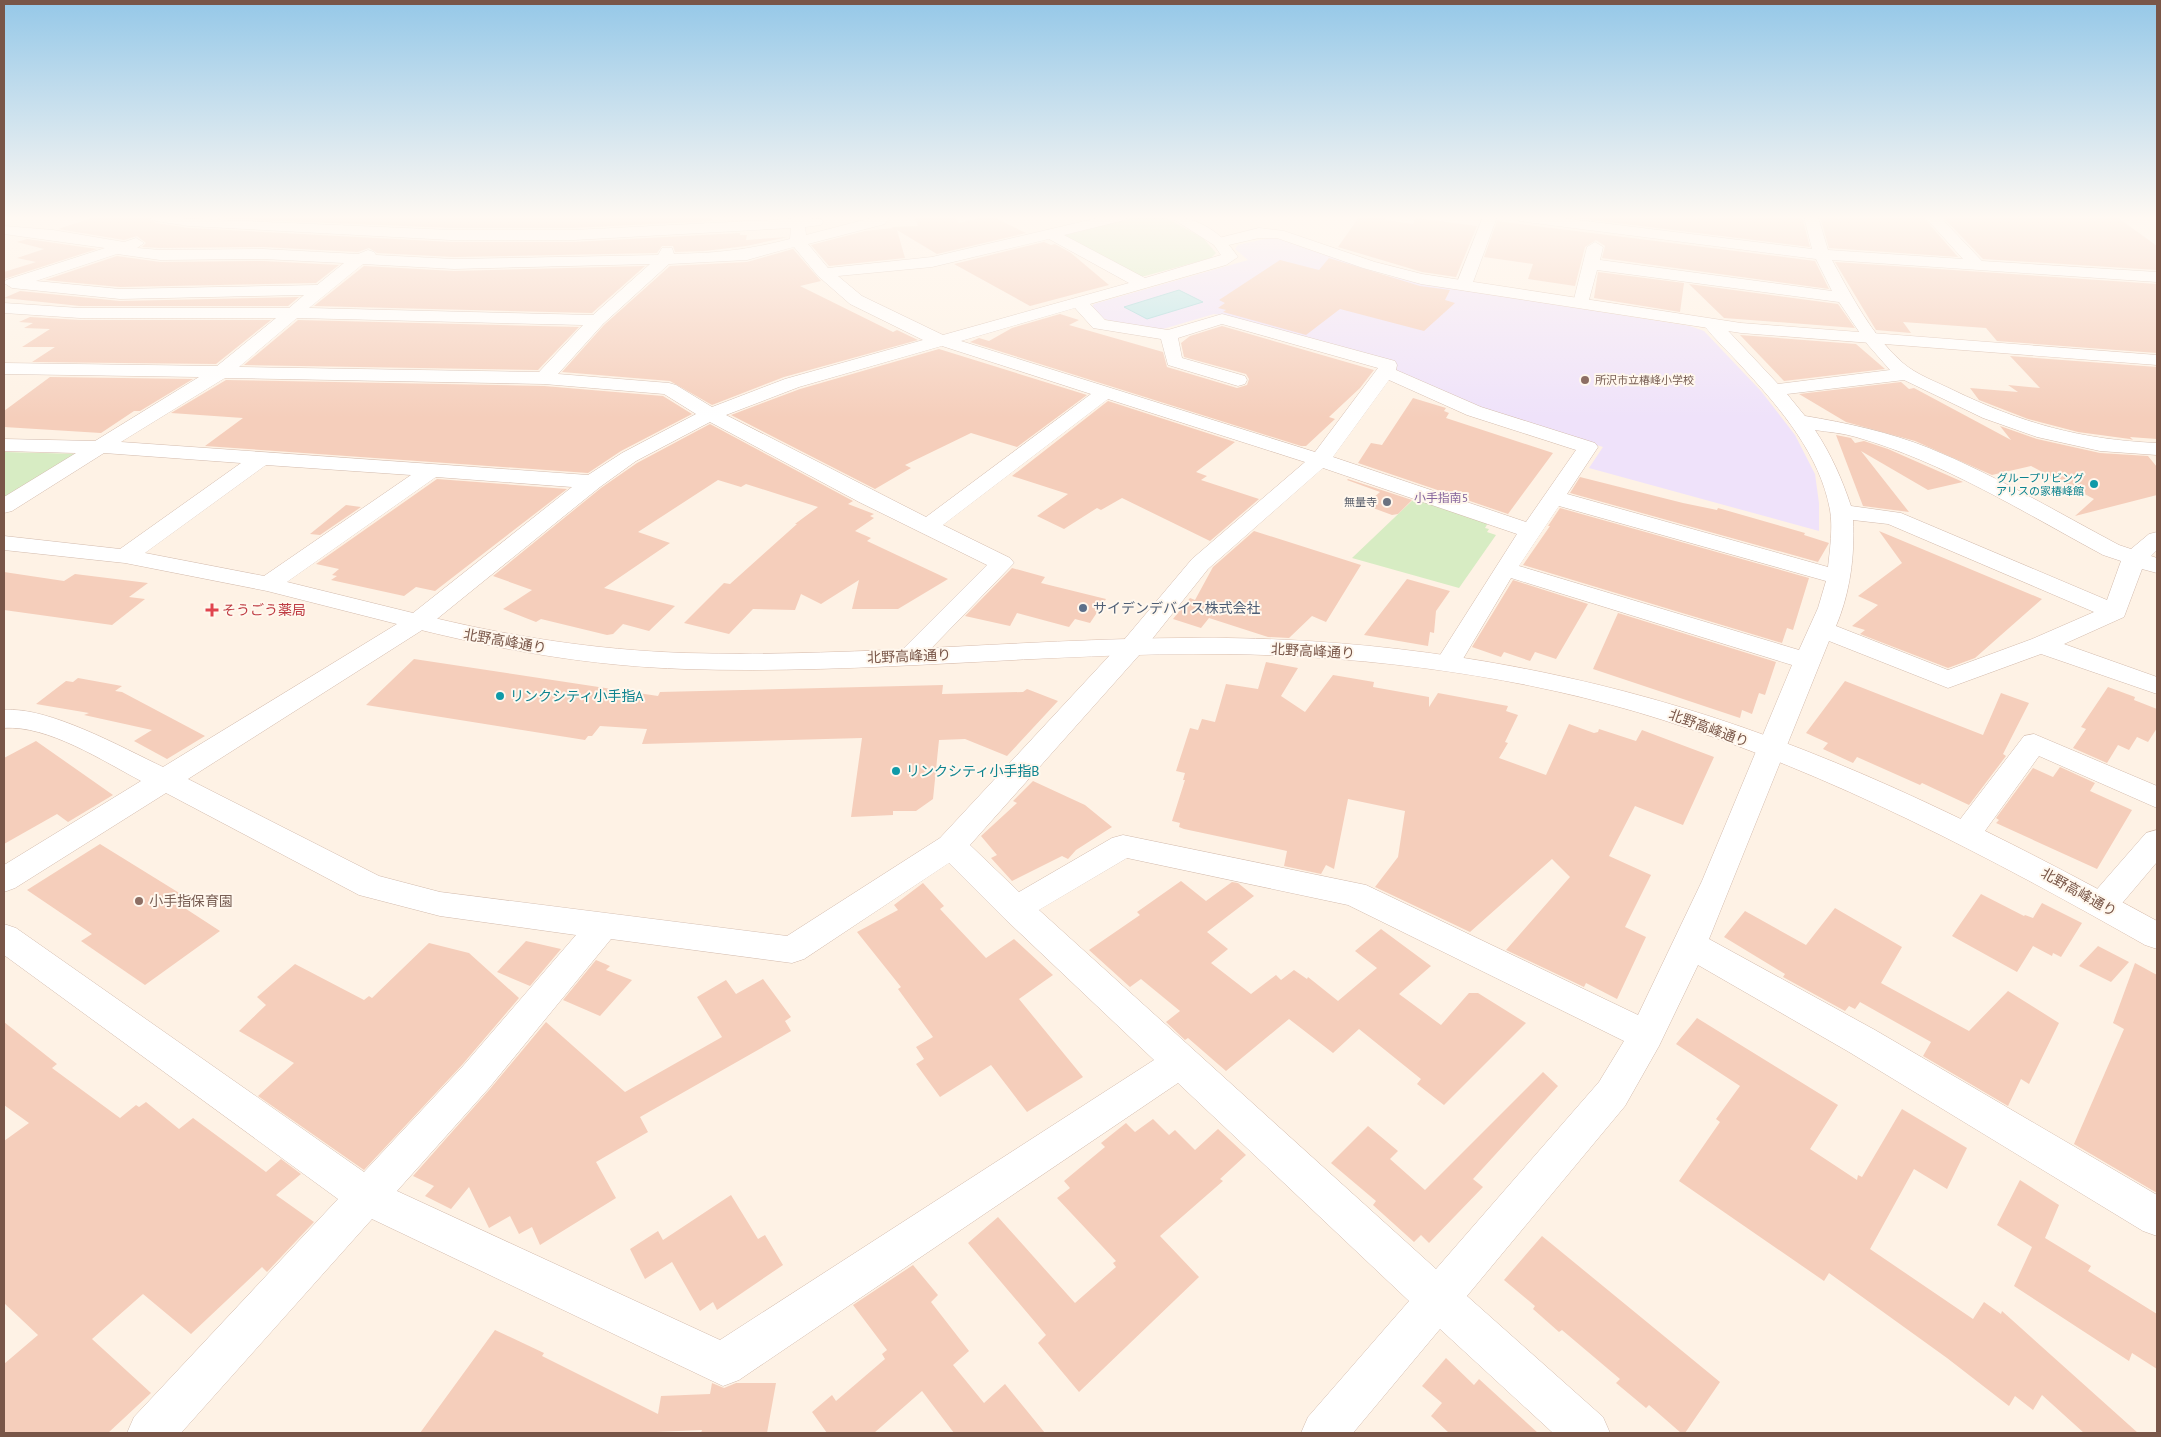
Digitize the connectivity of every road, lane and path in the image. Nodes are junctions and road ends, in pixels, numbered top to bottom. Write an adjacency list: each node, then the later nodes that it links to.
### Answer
1 (8, 284): 11 (street)
2 (328, 284): 11 (street)
3 (638, 284): 17 (street)
4 (837, 284): 21 (street)
5 (1143, 284): 13 (street)
6 (1459, 284): 10 (street)
7 (1586, 284): 14 (street)
8 (1741, 284): 12 (street)
9 (1837, 284): 12 (street)
10 (1464, 285): 14 (street)
11 (321, 290): 16 (street)
12 (1844, 298): 20 (street)
13 (1079, 302): 19 (street); 21 (street)
14 (1581, 303): 18 (street)
15 (4, 308): 16 (street)
16 (294, 313): 17 (street); 24 (street)
17 (597, 320): 27 (street)
18 (1712, 324): 20 (street); 29 (street)
19 (1169, 335): 25 (street); 28 (street)
20 (1874, 338): 22 (street); 26 (street)
21 (940, 340): 30 (street); 31 (street)
22 (2157, 360)
23 (4, 368): 24 (street)
24 (220, 372): 27 (street); 34 (street)
25 (1386, 372): 37 (street); 40 (street)
26 (1908, 374): 29 (street); 35 (street)
27 (544, 378): 31 (street)
28 (1238, 380)
29 (1772, 390): 32 (street)
30 (1105, 392): 37 (street); 43 (street)
31 (710, 414): 39 (street); 43 (street)
32 (1798, 421): 42 (street); 48 (street)
33 (4, 445): 34 (street)
34 (100, 447): 36 (street); 41 (street)
35 (2157, 450)
36 (262, 459): 38 (street); 47 (street)
37 (1320, 460): 44 (street); 57 (street)
38 (432, 472): 39 (street); 52 (street)
39 (592, 482): 54 (street)
40 (1553, 497): 44 (street); 51 (street)
41 (4, 506)
42 (1841, 512): 51 (street); 53 (street)
43 (928, 526): 58 (street)
44 (1530, 531): 50 (street)
45 (2157, 539): 48 (street)
46 (4, 544): 47 (street, 北野高峰通り)
47 (125, 556): 52 (street, 北野高峰通り)
48 (2134, 558): 49 (street); 53 (street)
49 (2157, 566)
50 (1505, 569): 59 (street); 60 (street)
51 (1837, 577): 55 (street)
52 (268, 584): 54 (street, 北野高峰通り)
53 (2115, 612): 56 (street)
54 (418, 622): 58 (street, 北野高峰通り); 64 (street)
55 (1821, 629): 56 (street); 59 (street)
56 (2041, 644): 61 (street)
57 (1132, 647): 58 (street, 北野高峰通り); 60 (street, 北野高峰通り); 68 (street)
58 (910, 656)
59 (1807, 661): 63 (street)
60 (1448, 663): 63 (street, 北野高峰通り)
61 (2157, 686)
62 (4, 719): 64 (street)
63 (1771, 750): 66 (street, 北野高峰通り); 75 (street)
64 (165, 780): 69 (street); 72 (street)
65 (2157, 798): 66 (street)
66 (1966, 834): 70 (street, 北野高峰通り)
67 (2157, 841): 70 (street)
68 (951, 846): 71 (street); 72 (street)
69 (4, 880)
70 (2102, 905): 73 (street, 北野高峰通り)
71 (1015, 909): 76 (street); 77 (street)
72 (603, 926): 78 (street)
73 (2157, 936)
74 (4, 937): 78 (street)
75 (1689, 944): 76 (street); 79 (street)
76 (1646, 1035): 80 (street)
77 (1180, 1062): 78 (street); 80 (street)
78 (367, 1197): 81 (street)
79 (2157, 1216)
80 (1437, 1299): 82 (street); 83 (street)
81 (150, 1433)
82 (1324, 1433)
83 (1586, 1433)

